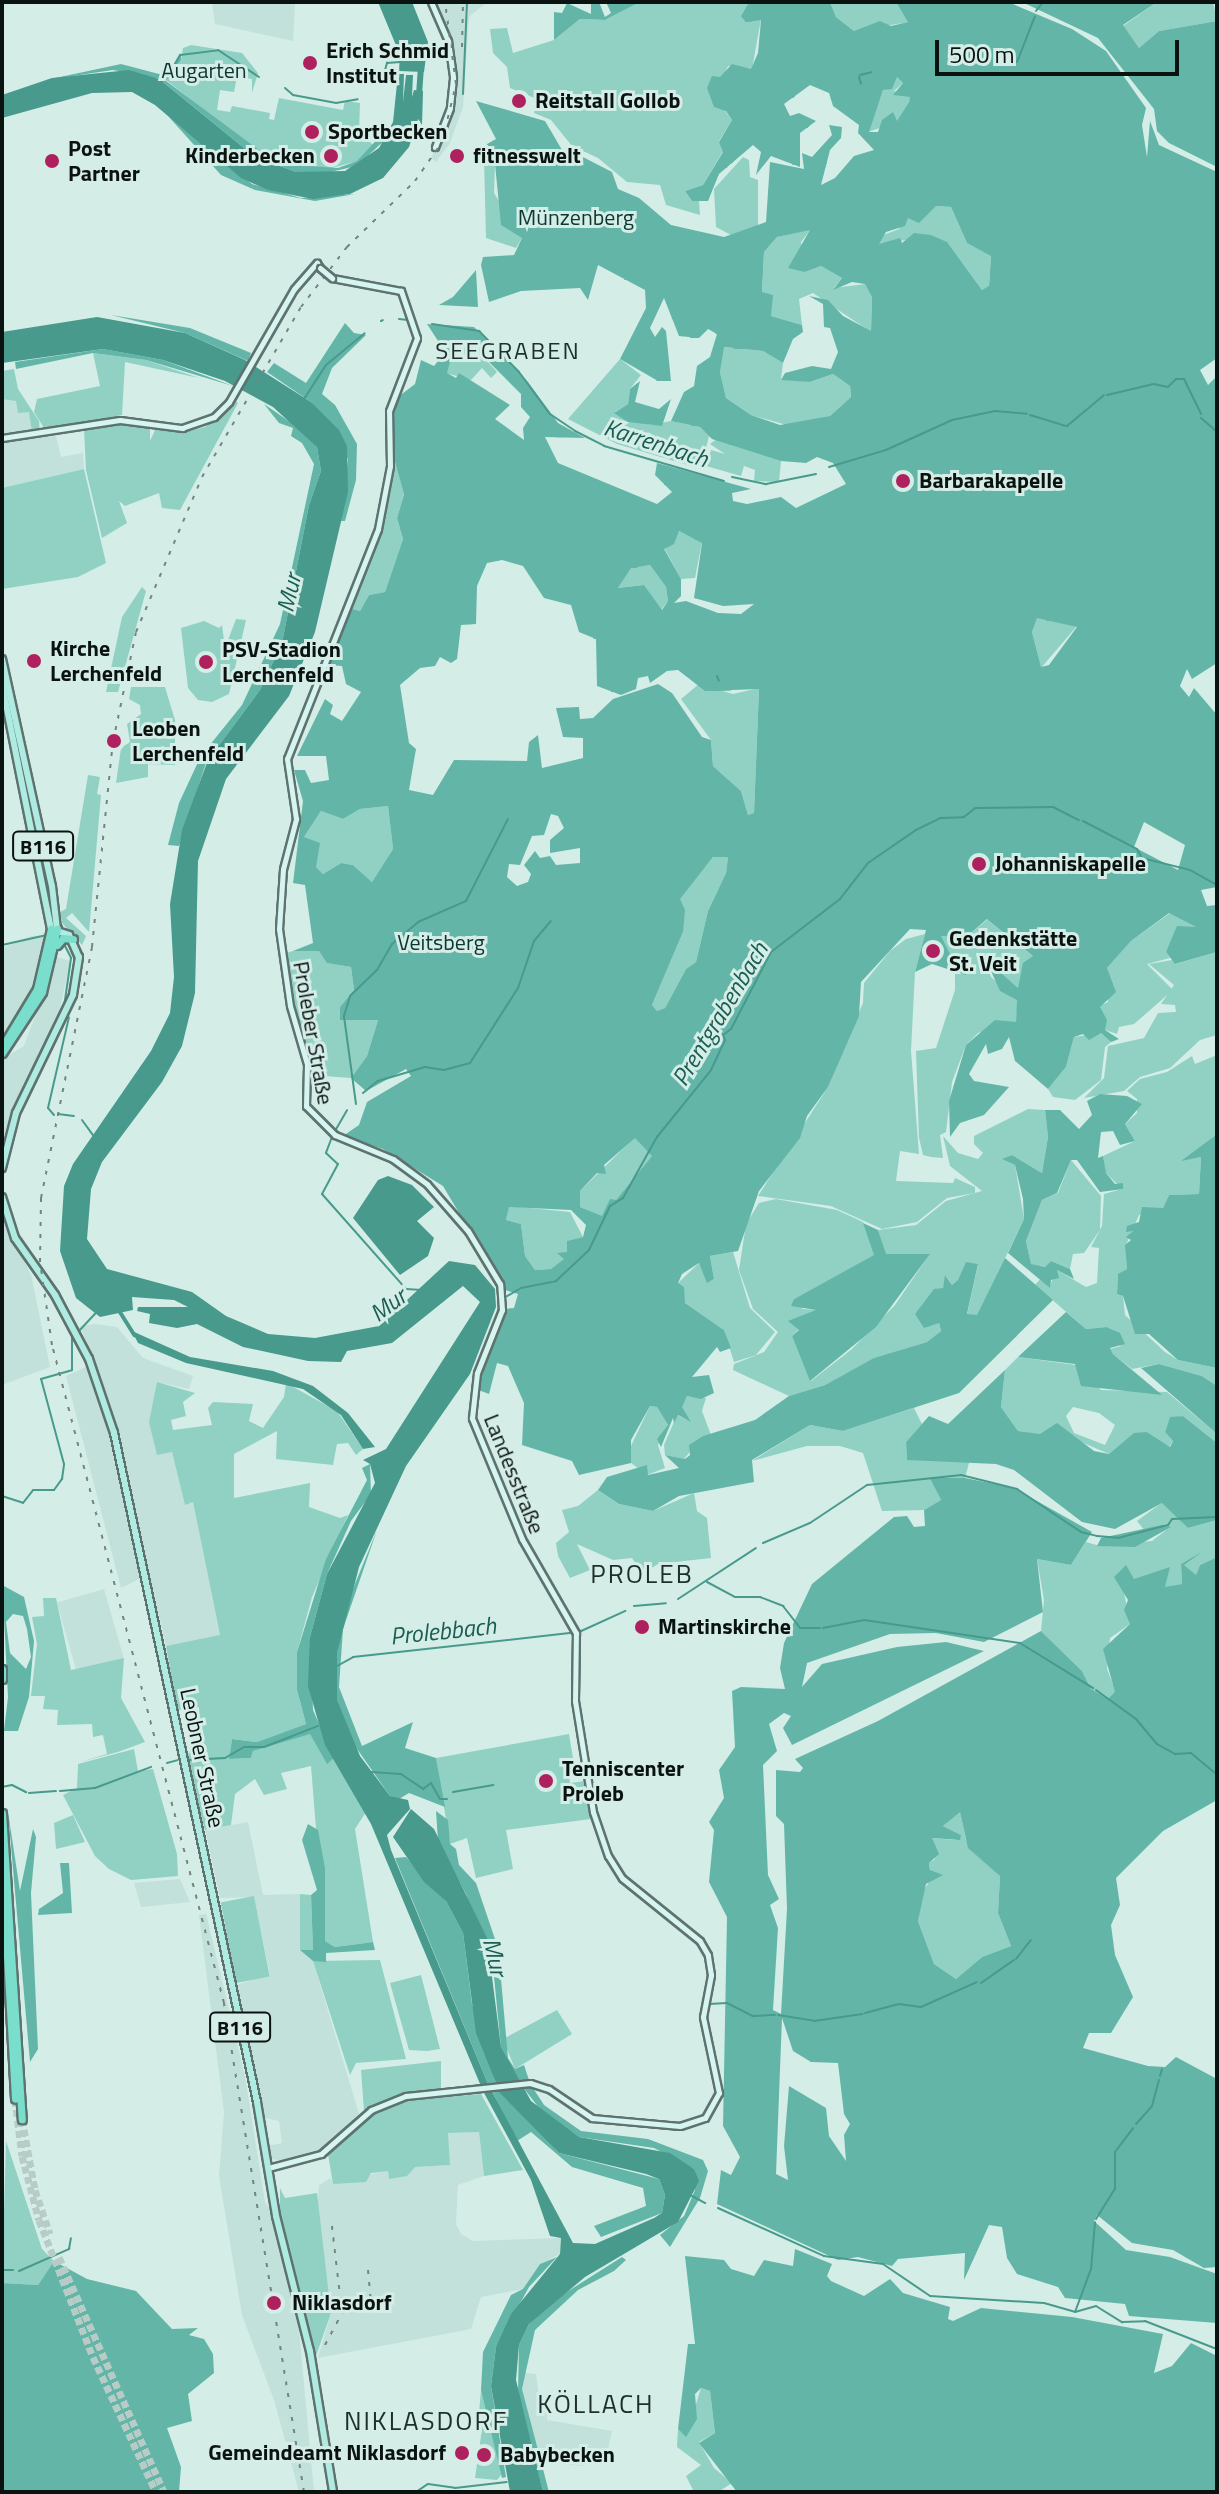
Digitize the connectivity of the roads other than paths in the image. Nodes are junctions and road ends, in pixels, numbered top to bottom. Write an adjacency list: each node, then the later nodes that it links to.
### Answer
1 (431, 2): 2 (main road)
2 (435, 147)
3 (2, 438): 11 (main road, Proleber Straße, bridge)
4 (2, 659): 6 (main road, B116)
5 (2, 684): 6 (main road, B116)
6 (54, 929): 7 (main road); 8 (highway); 9 (highway)
7 (73, 939): 8 (highway); 12 (main road)
8 (55, 947): 10 (highway)
9 (3, 1045)
10 (2, 1053)
11 (344, 1140): 20 (main road, Landesstraße)
12 (2, 1168)
13 (2, 1197): 20 (main road, Leobner Straße / B116)
14 (2, 1669): 15 (highway)
15 (2, 1679)
16 (2, 1813): 19 (highway)
17 (2, 1866): 18 (highway)
18 (15, 2099)
19 (22, 2119)
20 (268, 2168): 21 (main road, B116)
21 (333, 2492)

